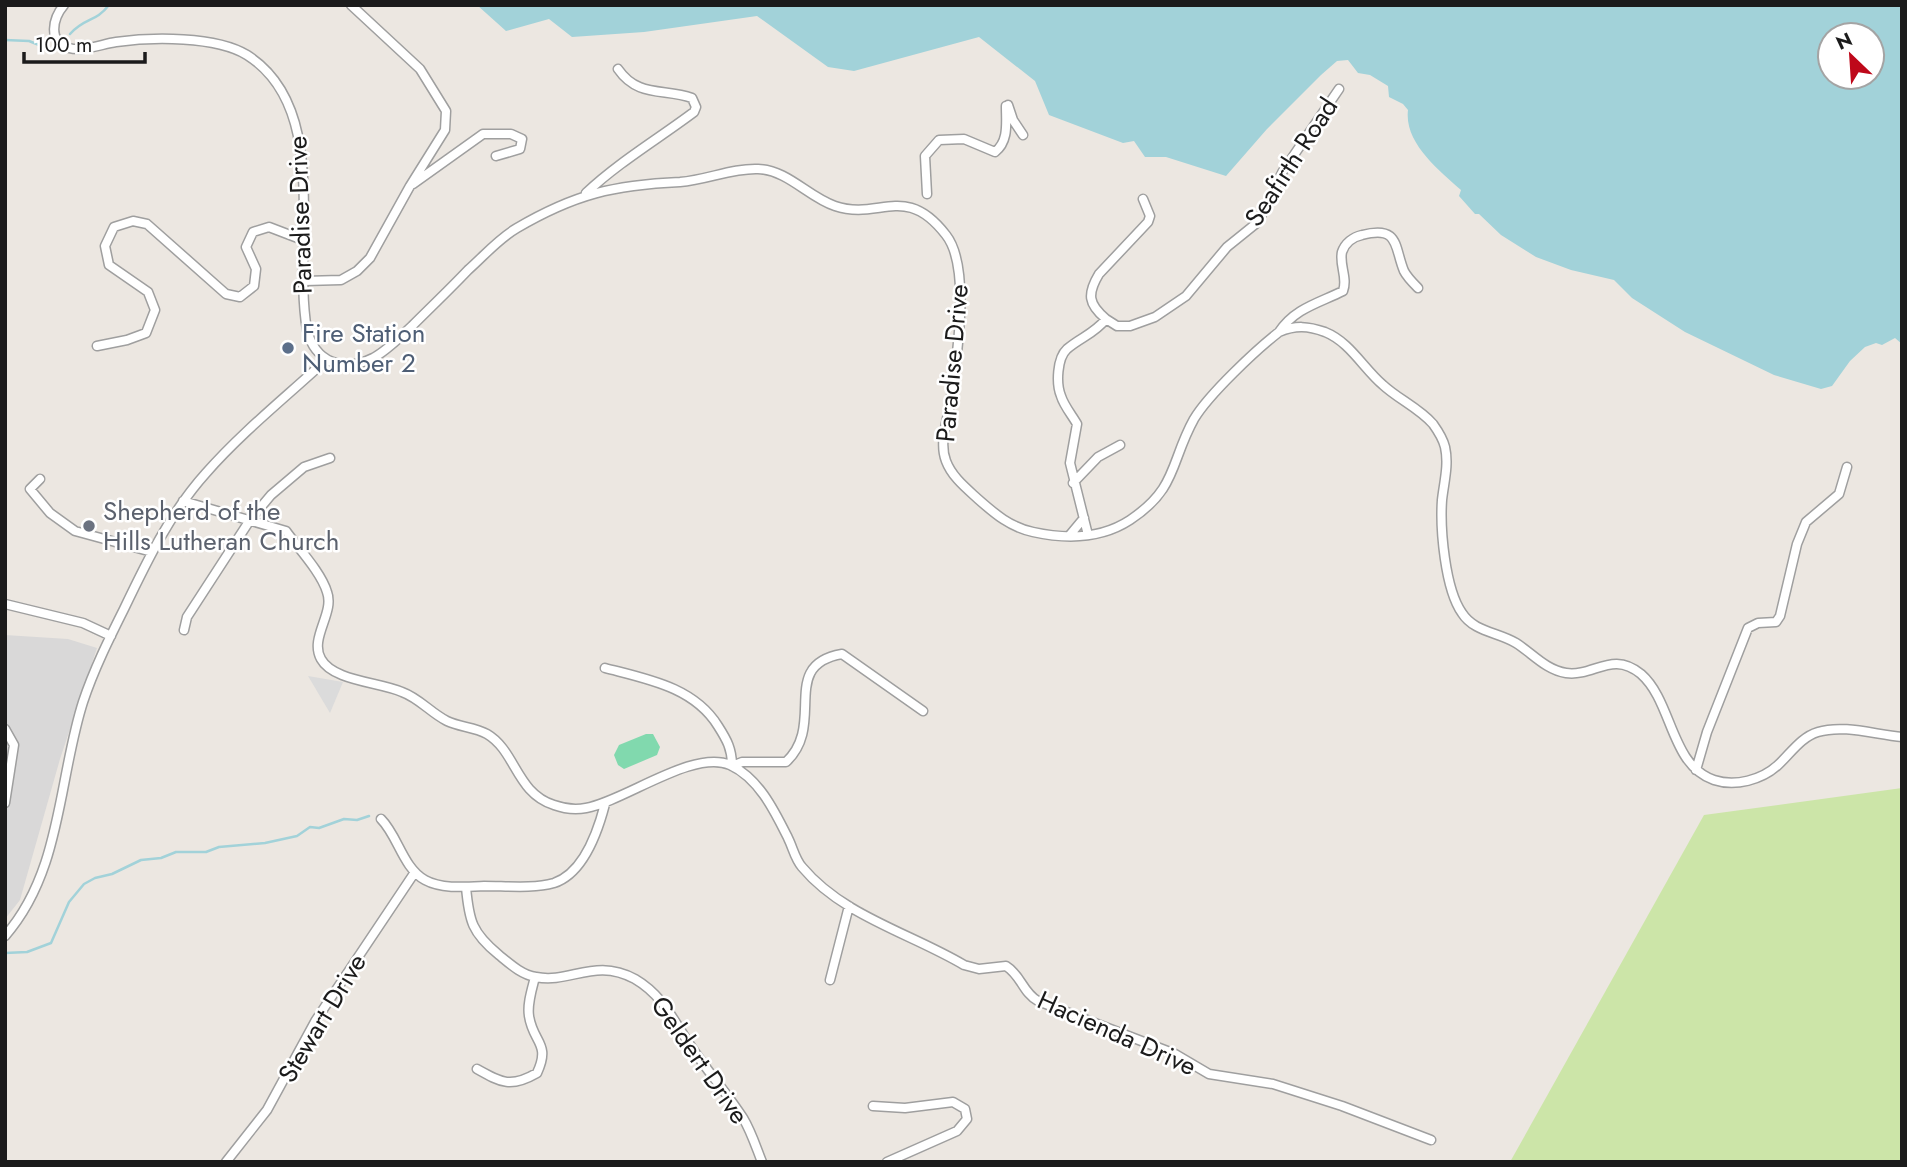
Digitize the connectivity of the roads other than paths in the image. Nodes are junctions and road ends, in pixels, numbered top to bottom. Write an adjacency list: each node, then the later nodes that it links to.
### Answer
1 (64, 5): 11 (street, Paradise Drive)
2 (351, 5): 7 (street)
3 (618, 69): 9 (street)
4 (1339, 89): 14 (street, Seafirth Road)
5 (1023, 135): 8 (street)
6 (496, 156): 7 (street)
7 (410, 186): 12 (street)
8 (927, 194)
9 (584, 195): 17 (street, Paradise Drive); 27 (street, Paradise Drive)
10 (1143, 199): 14 (street)
11 (303, 240): 12 (street, Paradise Drive); 16 (street)
12 (304, 281): 17 (street, Paradise Drive)
13 (1418, 288): 15 (street, Paradise Drive)
14 (1106, 319): 22 (street)
15 (1279, 332): 26 (street, Paradise Drive); 37 (street)
16 (97, 346)
17 (326, 360): 23 (street)
18 (1120, 445): 22 (street)
19 (330, 458): 25 (street)
20 (1847, 467): 37 (street)
21 (40, 479): 28 (street)
22 (1073, 483): 24 (street)
23 (183, 501): 25 (street); 28 (street)
24 (1084, 518): 26 (street); 27 (street)
25 (250, 520): 30 (street); 39 (street)
26 (1088, 535): 27 (street, Paradise Drive)
27 (1069, 536)
28 (152, 552): 31 (street)
29 (5, 604): 31 (street)
30 (184, 631)
31 (111, 636): 44 (street)
32 (606, 668): 36 (street)
33 (923, 711): 36 (street)
34 (5, 729): 38 (street)
35 (1902, 737): 37 (street)
36 (732, 766): 39 (street); 43 (street, Hacienda Drive)
37 (1696, 770)
38 (5, 803)
39 (605, 804): 42 (street)
40 (381, 819): 41 (street)
41 (415, 872): 42 (street); 50 (street, Stewart Drive)
42 (466, 887): 45 (street)
43 (849, 906): 46 (street); 49 (street, Hacienda Drive)
44 (5, 936)
45 (535, 977): 47 (street); 51 (street, Geldert Drive)
46 (830, 980)
47 (477, 1069)
48 (873, 1106): 52 (street)
49 (1431, 1140)
50 (226, 1162)
51 (762, 1162)
52 (887, 1162)

